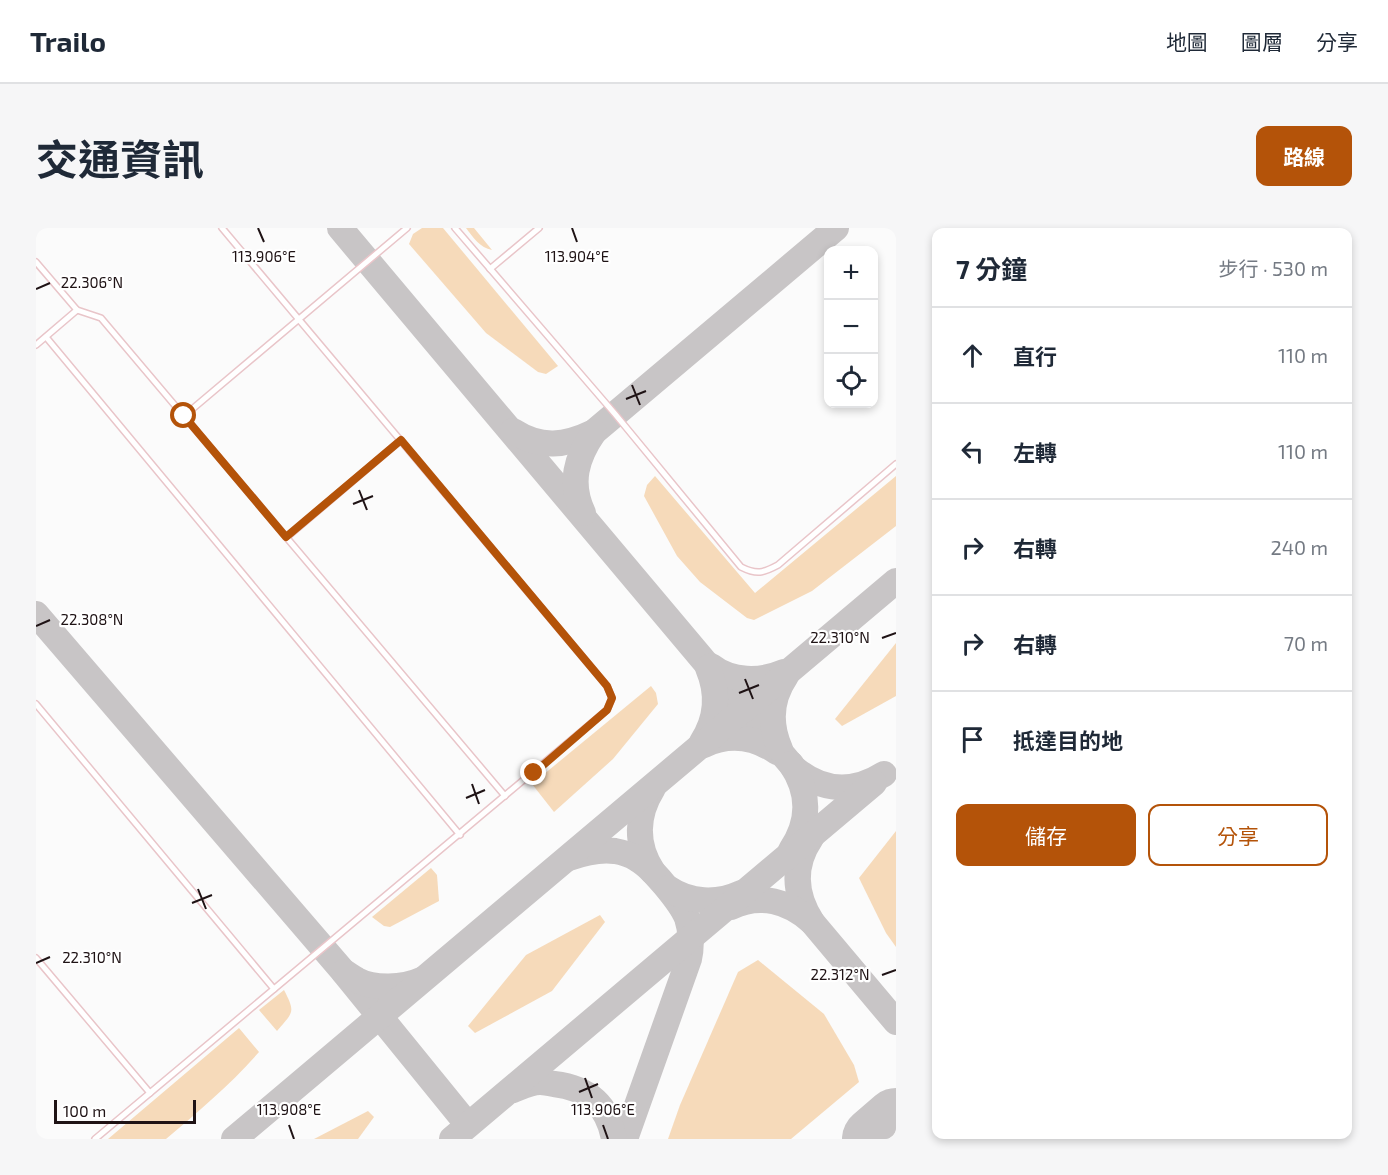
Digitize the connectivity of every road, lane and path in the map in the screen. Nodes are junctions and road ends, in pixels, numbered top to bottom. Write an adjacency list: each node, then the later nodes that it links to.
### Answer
1 (222, 228): 8 (lane)
2 (407, 228): 8 (lane)
3 (455, 228): 6 (lane)
4 (540, 228): 6 (lane)
5 (36, 262): 7 (lane)
6 (490, 269): 13 (lane)
7 (77, 310): 9 (lane); 11 (lane)
8 (298, 319): 11 (lane); 12 (lane)
9 (46, 337): 10 (lane); 17 (lane)
10 (36, 345)
11 (184, 416): 14 (lane)
12 (401, 440): 14 (lane); 16 (lane)
13 (896, 464)
14 (286, 537): 16 (lane)
15 (36, 704): 19 (lane)
16 (505, 796): 17 (lane)
17 (460, 835): 19 (lane)
18 (36, 958): 20 (lane)
19 (274, 989): 20 (lane)
20 (150, 1093): 21 (lane)
21 (95, 1139)

